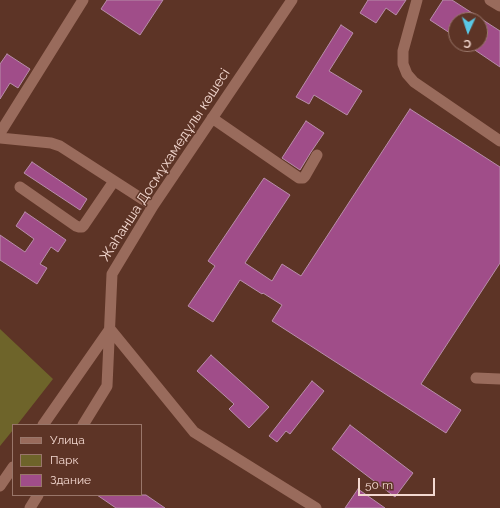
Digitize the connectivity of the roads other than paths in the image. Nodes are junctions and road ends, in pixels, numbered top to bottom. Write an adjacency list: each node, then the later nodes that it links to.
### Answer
1 (83, 0): 7 (street)
2 (292, 0): 6 (street, Жаһанша Досмұхамедұлы көшесі)
3 (417, 0): 9 (street)
4 (490, 0): 5 (street)
5 (500, 6)
6 (212, 118): 10 (street); 13 (street, Жаһанша Досмұхамедұлы көшесі)
7 (0, 133)
8 (0, 138): 11 (street)
9 (500, 141)
10 (317, 156)
11 (114, 181): 12 (street); 13 (street)
12 (20, 187)
13 (153, 206): 14 (street, Жаһанша Досмұхамедұлы көшесі)
14 (110, 329): 17 (street); 18 (street, Жаһанша Досмұхамедұлы көшесі); 23 (street)
15 (476, 378): 16 (street)
16 (500, 378)
17 (44, 424)
18 (84, 424)
19 (12, 468): 20 (street)
20 (0, 486)
21 (37, 496): 22 (street)
22 (30, 508)
23 (316, 508)

